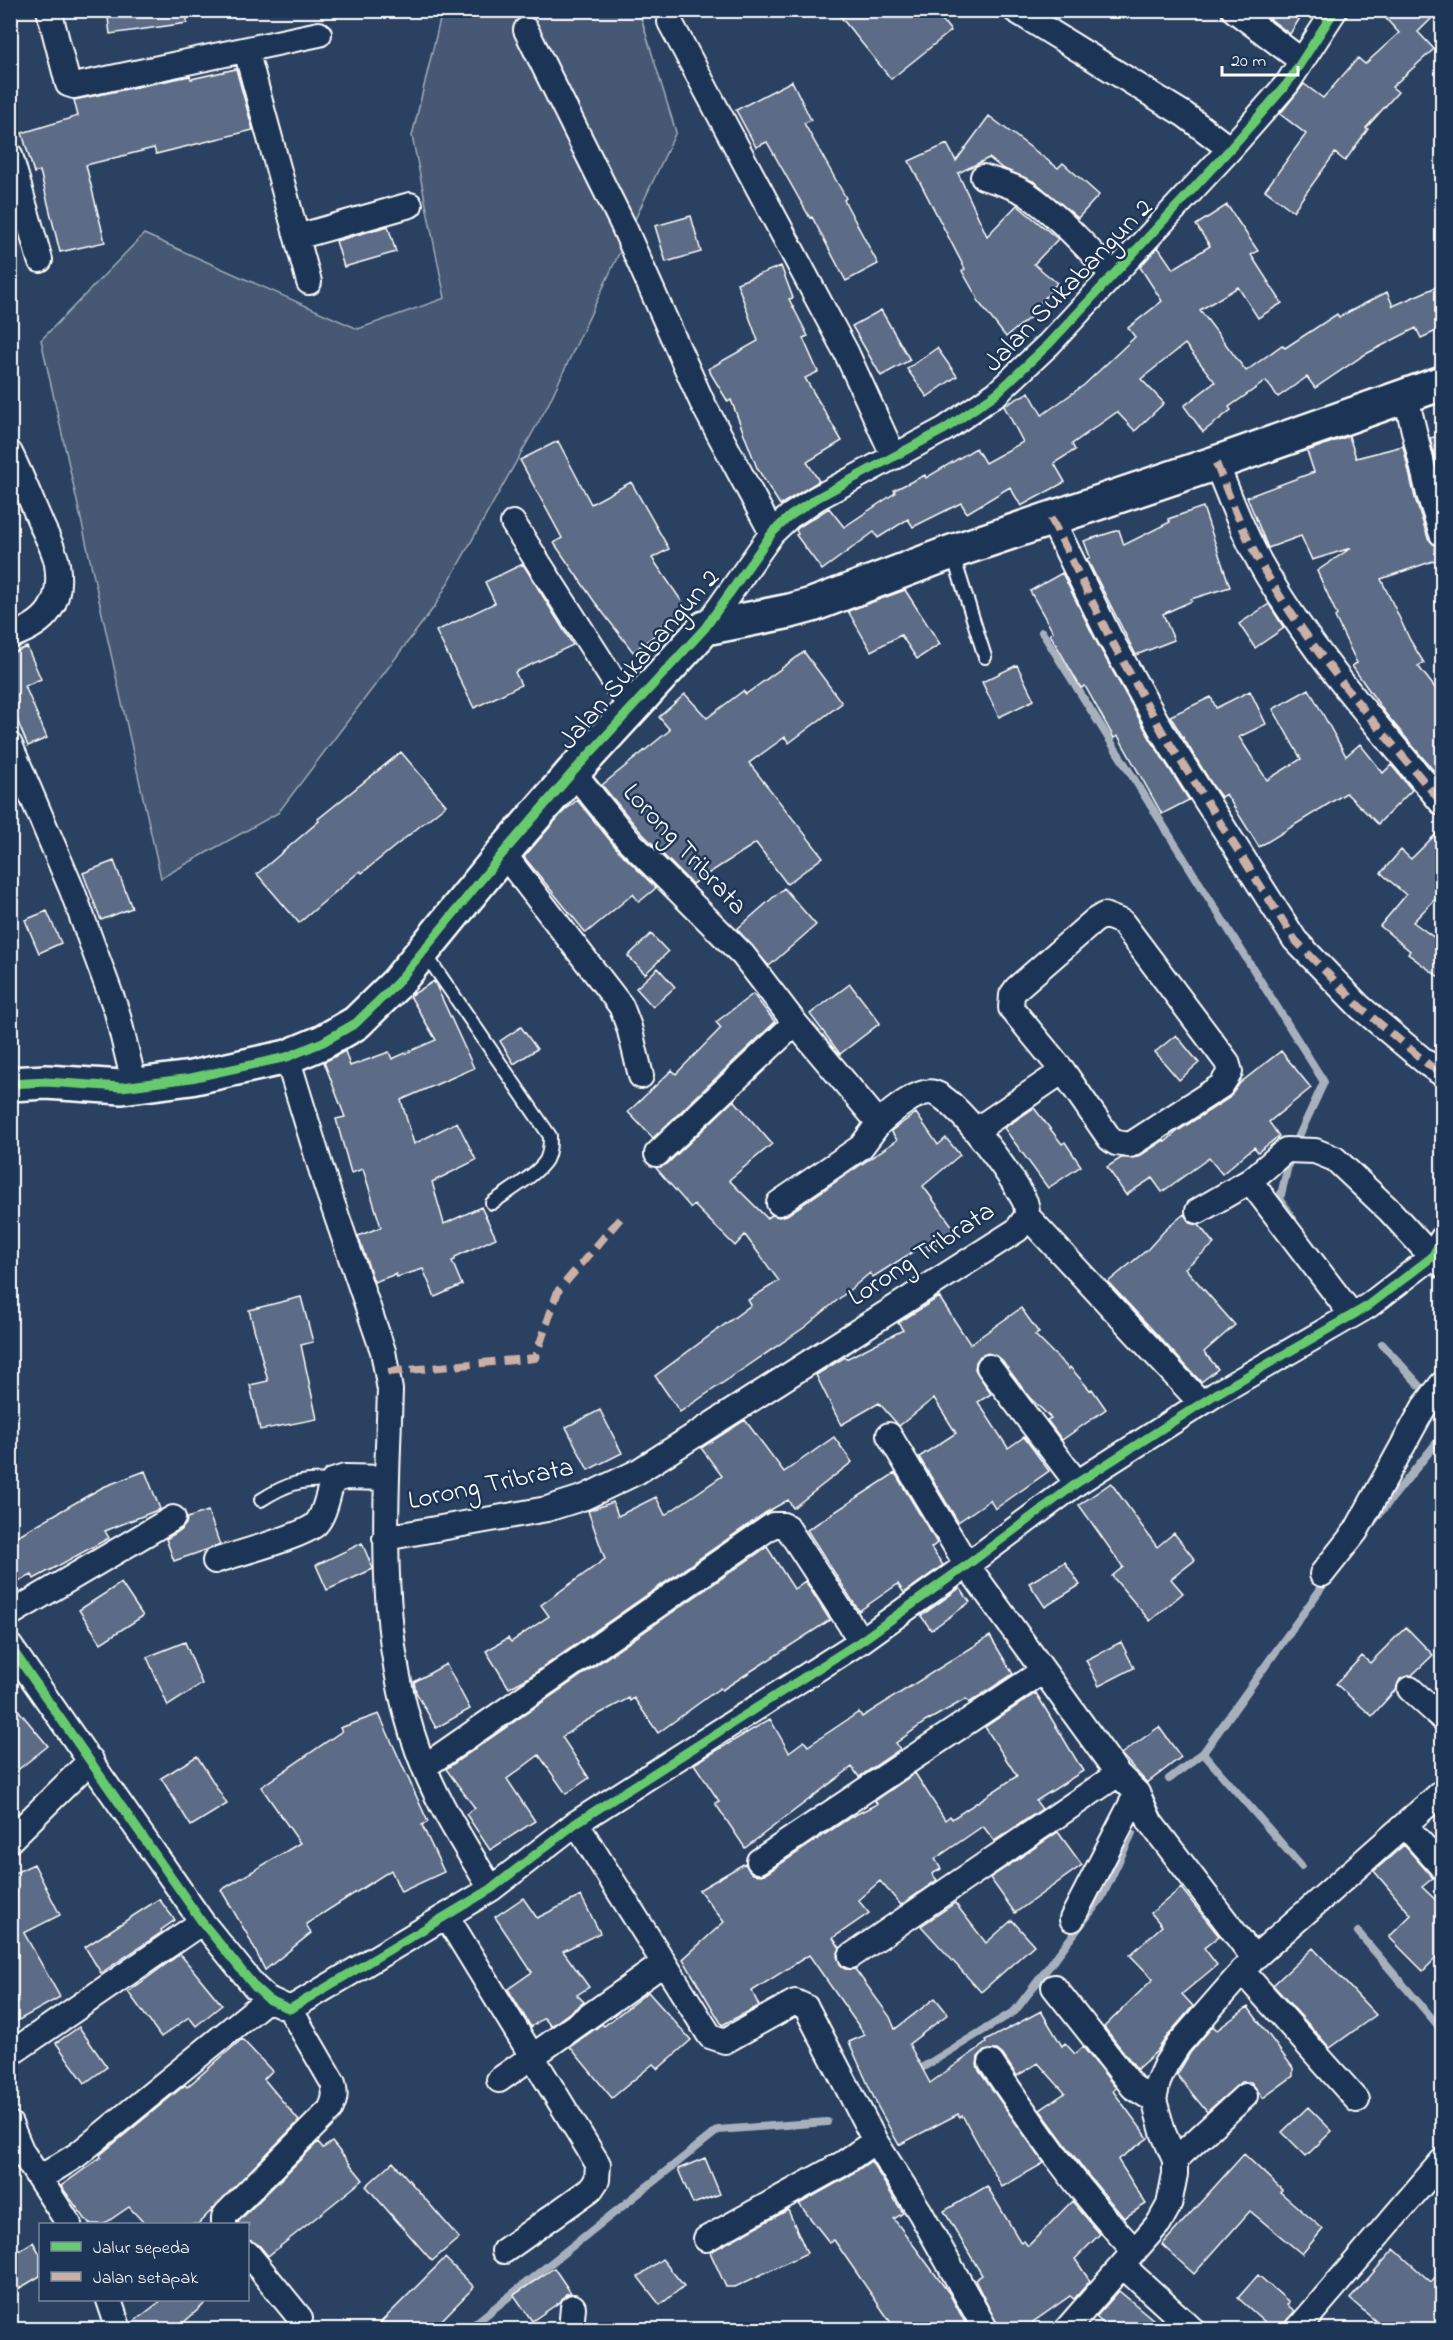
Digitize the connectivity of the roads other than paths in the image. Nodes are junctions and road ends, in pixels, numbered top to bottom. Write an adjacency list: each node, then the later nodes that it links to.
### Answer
1 (49, 10): 8 (street)
2 (1015, 10): 10 (street)
3 (1234, 10): 9 (street)
4 (1335, 10): 9 (street, Jalan Sukabangun 2)
5 (670, 22): 21 (street)
6 (526, 30): 25 (street)
7 (319, 34): 8 (street)
8 (246, 50): 14 (street)
9 (1302, 61): 10 (street, Jalan Sukabangun 2)
10 (1230, 148): 16 (street, Jalan Sukabangun 2)
11 (10, 155): 15 (street)
12 (983, 177): 16 (street)
13 (411, 205): 14 (street)
14 (297, 237): 17 (street)
15 (40, 260)
16 (1113, 275): 21 (street, Jalan Sukabangun 2)
17 (309, 282)
18 (1443, 383): 19 (street)
19 (1406, 397): 22 (street); 26 (street)
20 (10, 453): 29 (street)
21 (894, 457): 25 (street, Jalan Sukabangun 2)
22 (1216, 463): 23 (street); 34 (street)
23 (1051, 518): 27 (street); 40 (street)
24 (513, 523): 31 (street)
25 (772, 533): 28 (street, Jalan Sukabangun 2)
26 (1443, 534)
27 (952, 552): 28 (street); 30 (lane)
28 (705, 628): 31 (street, Jalan Sukabangun 2)
29 (10, 636)
30 (985, 657)
31 (631, 708): 33 (street, Jalan Sukabangun 2)
32 (10, 745): 43 (street)
33 (573, 772): 35 (street, Jalan Sukabangun 2); 37 (street, Lorong Tribrata)
34 (1443, 803)
35 (503, 853): 36 (street, Jalan Sukabangun 2); 41 (street)
36 (424, 951): 38 (street, Jalan Sukabangun 2); 48 (lane)
37 (795, 1023): 44 (street, Lorong Tribrata); 46 (street)
38 (287, 1056): 43 (street, Jalan Sukabangun 2); 58 (street)
39 (1063, 1071): 39 (street); 45 (street)
40 (1443, 1074)
41 (641, 1076)
42 (10, 1084): 43 (street, Jalan Sukabangun 2)
43 (135, 1087)
44 (879, 1123): 45 (street, Lorong Tribrata); 49 (street)
45 (976, 1130): 51 (street, Lorong Tribrata)
46 (657, 1154)
47 (1250, 1181): 50 (street); 52 (street); 53 (street)
48 (492, 1203)
49 (779, 1203)
50 (1198, 1211)
51 (1027, 1216): 56 (street); 63 (street, Lorong Tribrata)
52 (1439, 1254): 53 (street)
53 (1352, 1315): 56 (street)
54 (989, 1366): 60 (street)
55 (1441, 1385): 66 (street)
56 (1201, 1403): 60 (street)
57 (889, 1435): 65 (street)
58 (387, 1478): 59 (street); 63 (street)
59 (333, 1481): 61 (lane); 64 (street)
60 (1077, 1483): 65 (street)
61 (261, 1500)
62 (173, 1518): 67 (street)
63 (385, 1538): 74 (street)
64 (215, 1561)
65 (967, 1565): 68 (street); 70 (street)
66 (1322, 1574)
67 (10, 1614)
68 (861, 1641): 74 (street); 78 (street)
69 (10, 1646): 73 (street)
70 (1043, 1671): 75 (street); 81 (street)
71 (1410, 1689): 72 (street)
72 (1443, 1718)
73 (91, 1760): 80 (street); 86 (street)
74 (424, 1767): 83 (street)
75 (1118, 1774): 77 (street); 87 (street)
76 (1443, 1792): 79 (street)
77 (1137, 1793): 85 (street); 89 (street)
78 (576, 1823): 83 (street); 88 (street)
79 (1405, 1825): 82 (street); 89 (street)
80 (10, 1840)
81 (759, 1861)
82 (1443, 1867)
83 (491, 1889): 84 (street)
84 (447, 1917): 92 (street); 94 (street)
85 (1072, 1919)
86 (202, 1922): 91 (street); 93 (street)
87 (851, 1956)
88 (664, 1963): 94 (street); 101 (street)
89 (1248, 1965): 98 (street); 99 (street)
90 (1054, 1987): 98 (street)
91 (268, 1999): 92 (street); 104 (street)
92 (290, 2009): 106 (street)
93 (10, 2054)
94 (533, 2056): 96 (street); 108 (street)
95 (991, 2063): 110 (street)
96 (499, 2080)
97 (1245, 2096): 102 (street)
98 (1154, 2100): 102 (street)
99 (1356, 2100)
100 (10, 2124): 104 (street)
101 (875, 2141): 107 (street); 114 (street)
102 (1175, 2160): 110 (street)
103 (1443, 2161): 117 (street)
104 (40, 2178): 105 (street)
105 (68, 2223)
106 (224, 2223)
107 (706, 2239)
108 (504, 2251)
109 (249, 2255): 112 (street)
110 (1129, 2259): 115 (street); 116 (street)
111 (109, 2301): 113 (street)
112 (300, 2318)
113 (119, 2330)
114 (986, 2330)
115 (1066, 2330)
116 (1193, 2330)
117 (1297, 2330)

